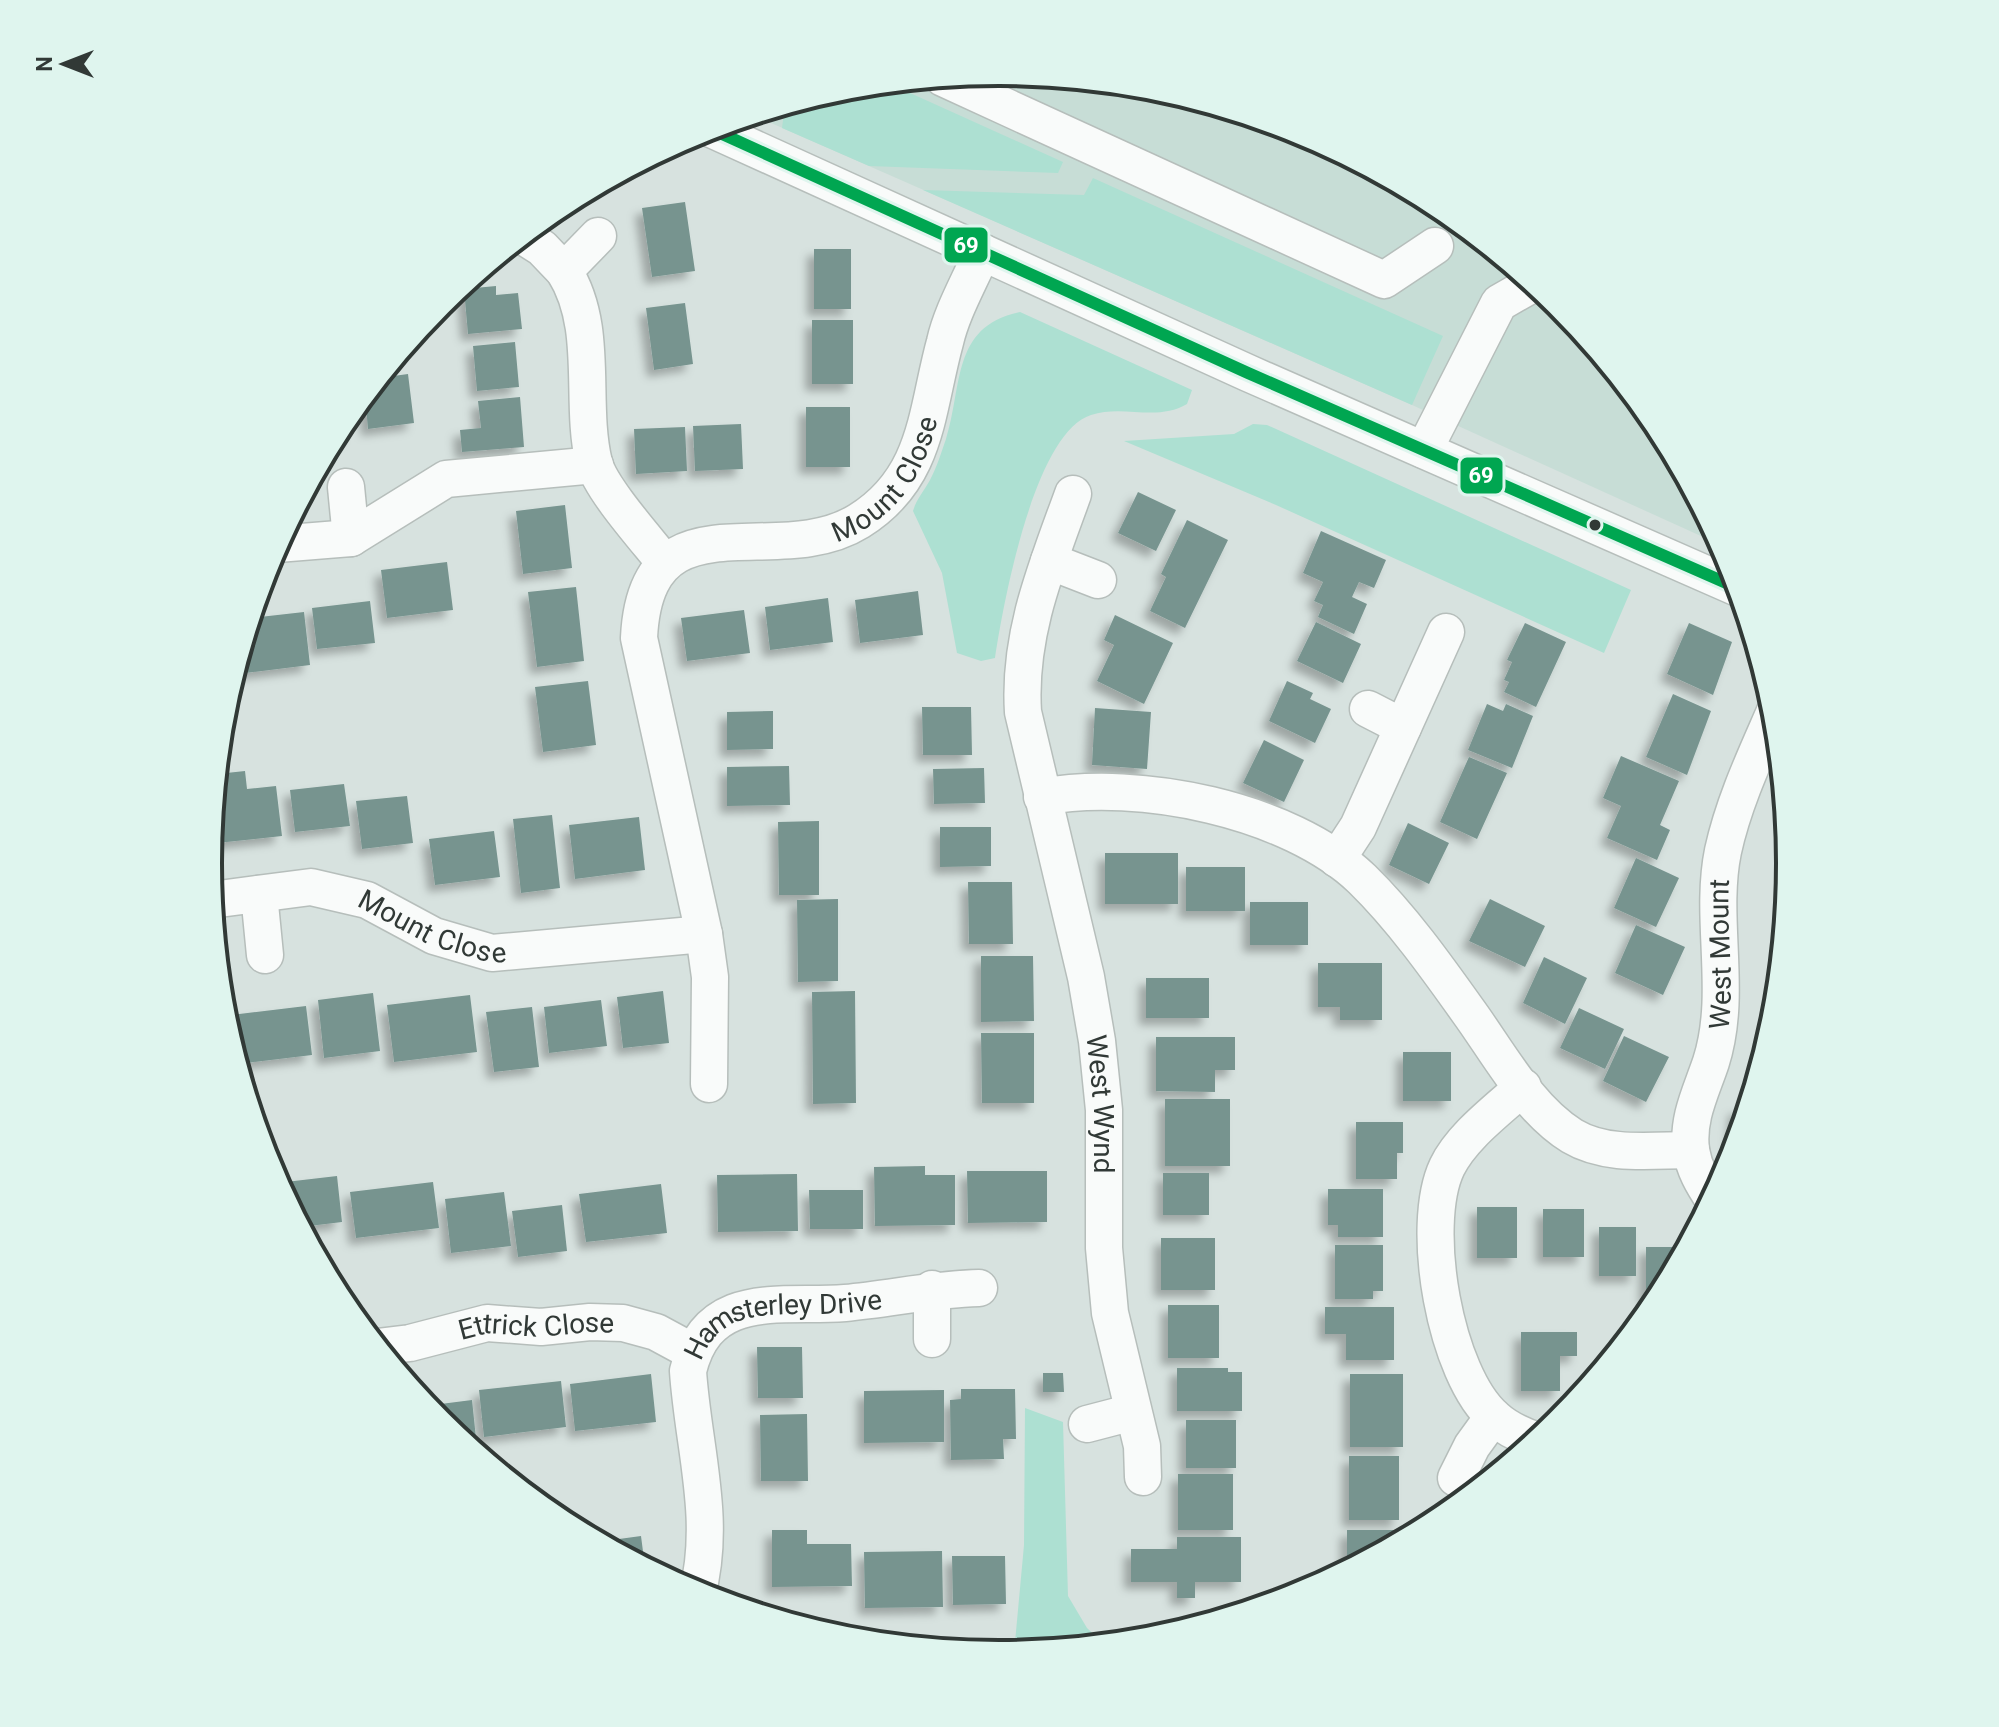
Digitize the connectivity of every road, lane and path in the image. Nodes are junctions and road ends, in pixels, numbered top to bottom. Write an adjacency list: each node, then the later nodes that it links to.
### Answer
1 (964, 87): 5 (street)
2 (739, 131): 6 (street)
3 (598, 236): 7 (street)
4 (532, 243): 7 (street)
5 (1435, 246)
6 (982, 252): 11 (street); 18 (street, Mount Close)
7 (564, 271): 12 (street)
8 (1515, 282): 10 (street)
9 (1523, 289): 10 (street)
10 (1499, 303): 11 (street)
11 (1424, 450): 20 (street)
12 (595, 465): 15 (street); 18 (street)
13 (346, 487): 15 (street)
14 (1073, 494): 17 (street, West Wynd)
15 (351, 538): 16 (street)
16 (292, 543)
17 (1049, 561): 19 (street); 25 (street, West Wynd)
18 (665, 563): 29 (street)
19 (1098, 580)
20 (1724, 582)
21 (1446, 632): 23 (street)
22 (1368, 709): 23 (street)
23 (1403, 727): 26 (street)
24 (1765, 733): 33 (street, West Mount)
25 (1042, 797): 26 (street); 40 (street, West Wynd)
26 (1337, 859): 32 (street)
27 (259, 894): 28 (street, Mount Close); 29 (street, Mount Close); 30 (street)
28 (223, 898)
29 (704, 934): 31 (street)
30 (265, 955)
31 (709, 1084)
32 (1523, 1087): 33 (street); 41 (street)
33 (1691, 1150): 34 (street, West Mount)
34 (1705, 1189)
35 (979, 1288): 36 (street, Hamsterley Drive)
36 (932, 1289): 37 (street, Hamsterley Drive); 39 (street, Hamsterley Drive)
37 (932, 1339)
38 (390, 1345): 39 (street, Ettrick Close)
39 (693, 1352): 46 (street, Hamsterley Drive)
40 (1133, 1412): 42 (street); 44 (street, West Wynd)
41 (1493, 1417): 43 (street); 45 (street)
42 (1087, 1424)
43 (1524, 1437)
44 (1143, 1477)
45 (1456, 1478)
46 (701, 1581)

